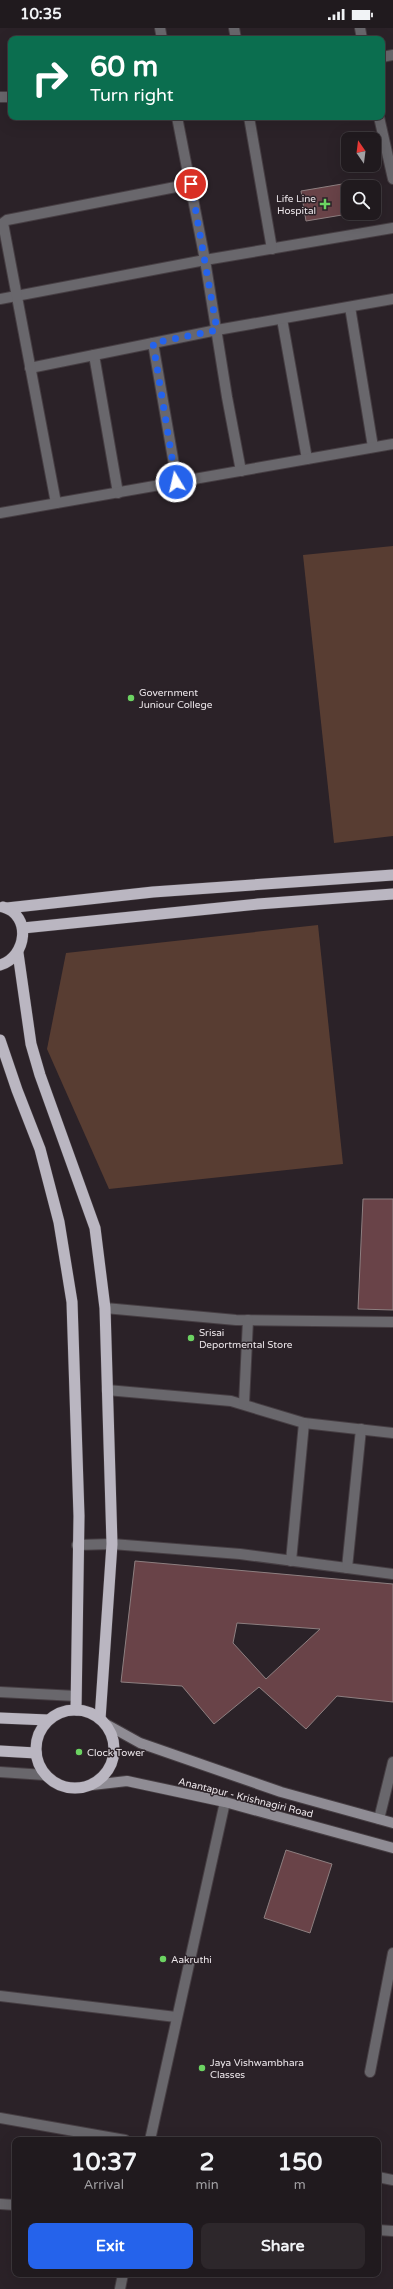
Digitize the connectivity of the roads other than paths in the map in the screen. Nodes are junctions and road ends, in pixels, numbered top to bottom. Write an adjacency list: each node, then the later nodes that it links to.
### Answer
1 (178, 120): 5 (street)
2 (250, 120): 7 (street)
3 (380, 120): 4 (street)
4 (393, 179)
5 (191, 184): 8 (street); 9 (street)
6 (393, 228): 7 (street)
7 (272, 249): 8 (street)
8 (205, 260): 9 (street); 14 (street)
9 (16, 297): 10 (street); 17 (street)
10 (0, 299)
11 (393, 299): 12 (street)
12 (350, 307): 13 (street); 19 (street)
13 (282, 319): 14 (street); 20 (street)
14 (217, 330): 15 (street); 21 (street)
15 (153, 343): 16 (street); 22 (street)
16 (94, 355): 17 (street); 23 (street)
17 (30, 368): 24 (street)
18 (393, 444): 19 (street)
19 (373, 447): 20 (street)
20 (308, 459): 21 (street)
21 (242, 471): 22 (street)
22 (176, 482): 23 (street)
23 (118, 493): 24 (street)
24 (56, 503): 25 (street)
25 (0, 513)
26 (393, 875): 28 (highway)
27 (393, 894): 29 (highway)
28 (3, 907): 29 (highway)
29 (23, 928): 30 (highway)
30 (18, 953): 31 (highway); 33 (highway)
31 (0, 965)
32 (0, 1040): 42 (highway)
33 (105, 1308): 34 (street); 36 (highway)
34 (248, 1320): 35 (street); 37 (street)
35 (393, 1322)
36 (107, 1390): 37 (street); 41 (highway)
37 (244, 1404): 38 (street)
38 (304, 1423): 39 (street); 43 (street)
39 (361, 1429): 40 (street); 44 (street)
40 (393, 1433)
41 (112, 1544): 42 (street); 43 (street); 51 (highway)
42 (77, 1545): 47 (highway)
43 (290, 1561): 44 (street)
44 (347, 1568): 45 (street)
45 (393, 1574)
46 (0, 1692): 47 (street)
47 (76, 1696): 48 (highway)
48 (76, 1710): 50 (highway); 51 (highway, Anantapur - Krishnagiri Road)
49 (0, 1718): 50 (highway)
50 (48, 1720): 53 (highway)
51 (102, 1721): 57 (highway); 59 (main road, Anantapur - Krishnagiri Road)
52 (0, 1751): 53 (highway)
53 (36, 1753): 56 (highway)
54 (393, 1762): 59 (street)
55 (0, 1772): 56 (street)
56 (45, 1775): 57 (highway, Anantapur - Krishnagiri Road)
57 (92, 1785): 58 (main road, Anantapur - Krishnagiri Road)
58 (225, 1802): 61 (main road, Anantapur - Krishnagiri Road); 64 (street)
59 (379, 1819): 60 (main road, Anantapur - Krishnagiri Road)
60 (393, 1823)
61 (393, 1848)
62 (393, 1953): 65 (street)
63 (0, 1996): 64 (street)
64 (176, 2017): 68 (street)
65 (370, 2072)
66 (0, 2118): 67 (street)
67 (108, 2137)
68 (151, 2137)
69 (381, 2178): 70 (street)
70 (393, 2180)
71 (0, 2204): 72 (street)
72 (12, 2205)
73 (381, 2230): 74 (street)
74 (393, 2231)
75 (122, 2277): 76 (street)
76 (120, 2289)

